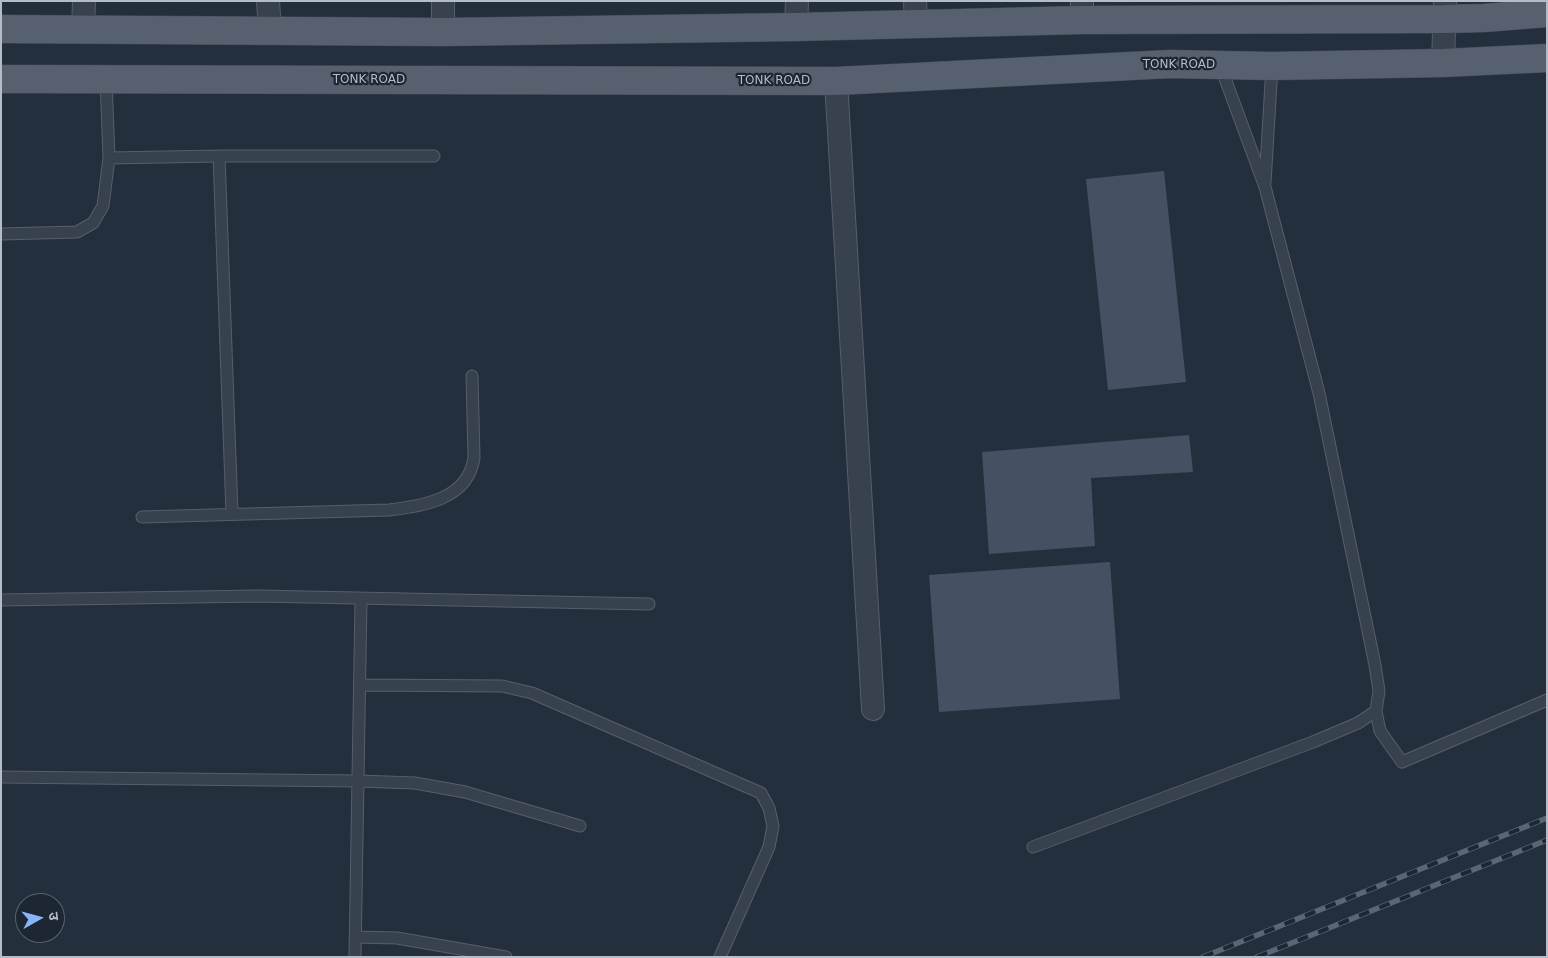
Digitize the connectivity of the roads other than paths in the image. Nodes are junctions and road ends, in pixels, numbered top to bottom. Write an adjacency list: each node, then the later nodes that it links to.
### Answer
1 (84, 1): 11 (street)
2 (268, 1): 12 (street)
3 (443, 1): 13 (street)
4 (1545, 9): 6 (main road)
5 (1256, 10): 6 (main road); 7 (main road)
6 (1445, 10): 15 (street)
7 (1082, 11): 8 (main road)
8 (915, 12): 9 (main road)
9 (797, 14): 13 (main road)
10 (1, 30): 11 (main road)
11 (83, 31): 12 (main road)
12 (270, 31): 13 (main road)
13 (443, 32)
14 (1547, 58): 15 (main road, TONK ROAD)
15 (1444, 63): 17 (main road, TONK ROAD)
16 (1220, 65): 17 (main road, TONK ROAD); 20 (main road, TONK ROAD); 24 (lane)
17 (1272, 66): 24 (lane)
18 (1, 79): 19 (main road, TONK ROAD)
19 (106, 80): 20 (main road, TONK ROAD); 23 (lane)
20 (836, 81): 34 (street)
21 (219, 156): 22 (lane); 23 (lane); 27 (lane)
22 (434, 156)
23 (109, 158): 25 (lane)
24 (1265, 187): 35 (lane)
25 (1, 234)
26 (472, 376): 27 (lane)
27 (232, 513): 28 (lane)
28 (142, 517)
29 (361, 599): 30 (lane); 31 (lane); 32 (lane)
30 (1, 600)
31 (650, 604)
32 (360, 685): 37 (lane); 43 (lane)
33 (1547, 700): 35 (lane)
34 (873, 709)
35 (1376, 711): 39 (lane)
36 (1, 777): 37 (lane)
37 (358, 781): 38 (lane); 40 (lane)
38 (580, 826)
39 (1033, 847)
40 (355, 937): 41 (lane); 42 (lane)
41 (355, 957)
42 (506, 957)
43 (720, 957)

